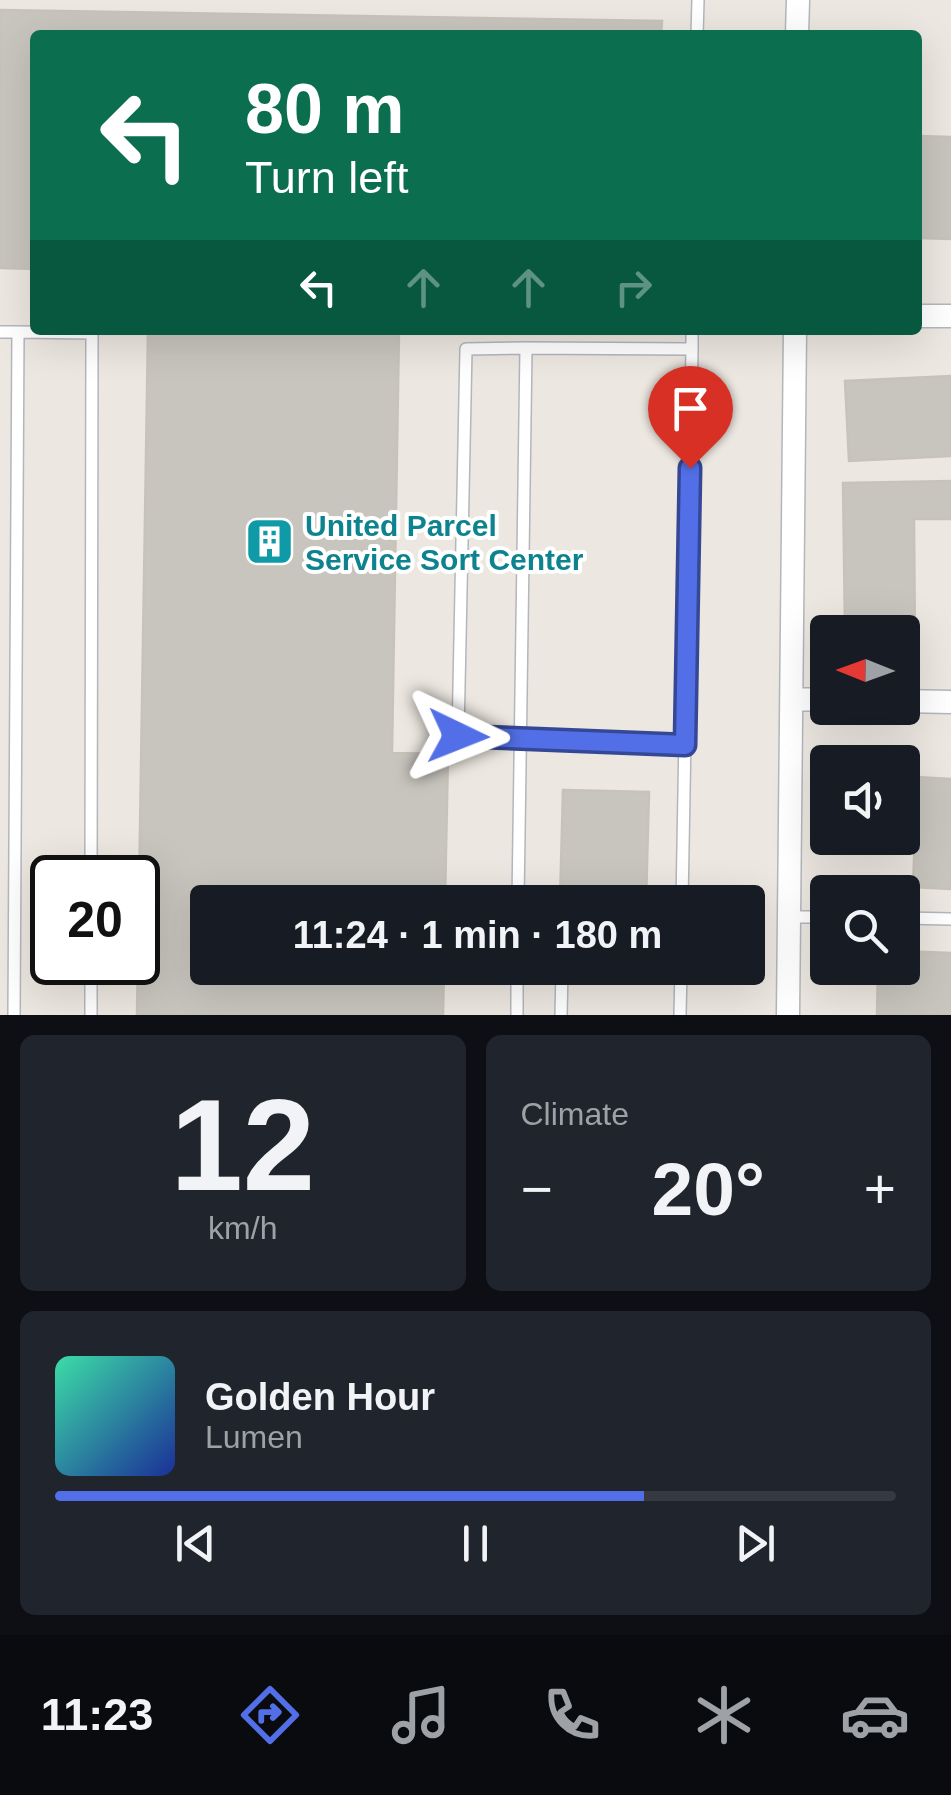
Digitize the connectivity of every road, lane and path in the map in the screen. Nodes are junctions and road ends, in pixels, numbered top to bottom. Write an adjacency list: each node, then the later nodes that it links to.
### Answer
1 (698, 0): 3 (lane)
2 (798, 0): 4 (street)
3 (697, 30)
4 (797, 30)
5 (922, 316): 6 (street)
6 (951, 316)
7 (0, 332): 8 (lane)
8 (18, 332): 9 (lane); 32 (lane)
9 (30, 332)
10 (92, 335): 21 (lane)
11 (692, 335): 14 (lane)
12 (795, 335): 15 (street)
13 (526, 348): 14 (lane); 19 (lane); 19 (lane)
14 (692, 350): 20 (lane)
15 (793, 699): 16 (street); 24 (street)
16 (810, 699)
17 (920, 701): 18 (street)
18 (951, 702)
19 (520, 738): 20 (lane); 22 (lane)
20 (685, 745): 23 (lane)
21 (91, 855)
22 (518, 885)
23 (682, 885)
24 (790, 916): 25 (lane); 37 (street)
25 (810, 917)
26 (920, 918): 27 (lane)
27 (951, 919)
28 (91, 985): 33 (lane)
29 (518, 985): 34 (lane)
30 (562, 985): 35 (lane)
31 (681, 985): 36 (lane)
32 (14, 1015)
33 (91, 1015)
34 (517, 1015)
35 (562, 1015)
36 (680, 1015)
37 (788, 1015)

